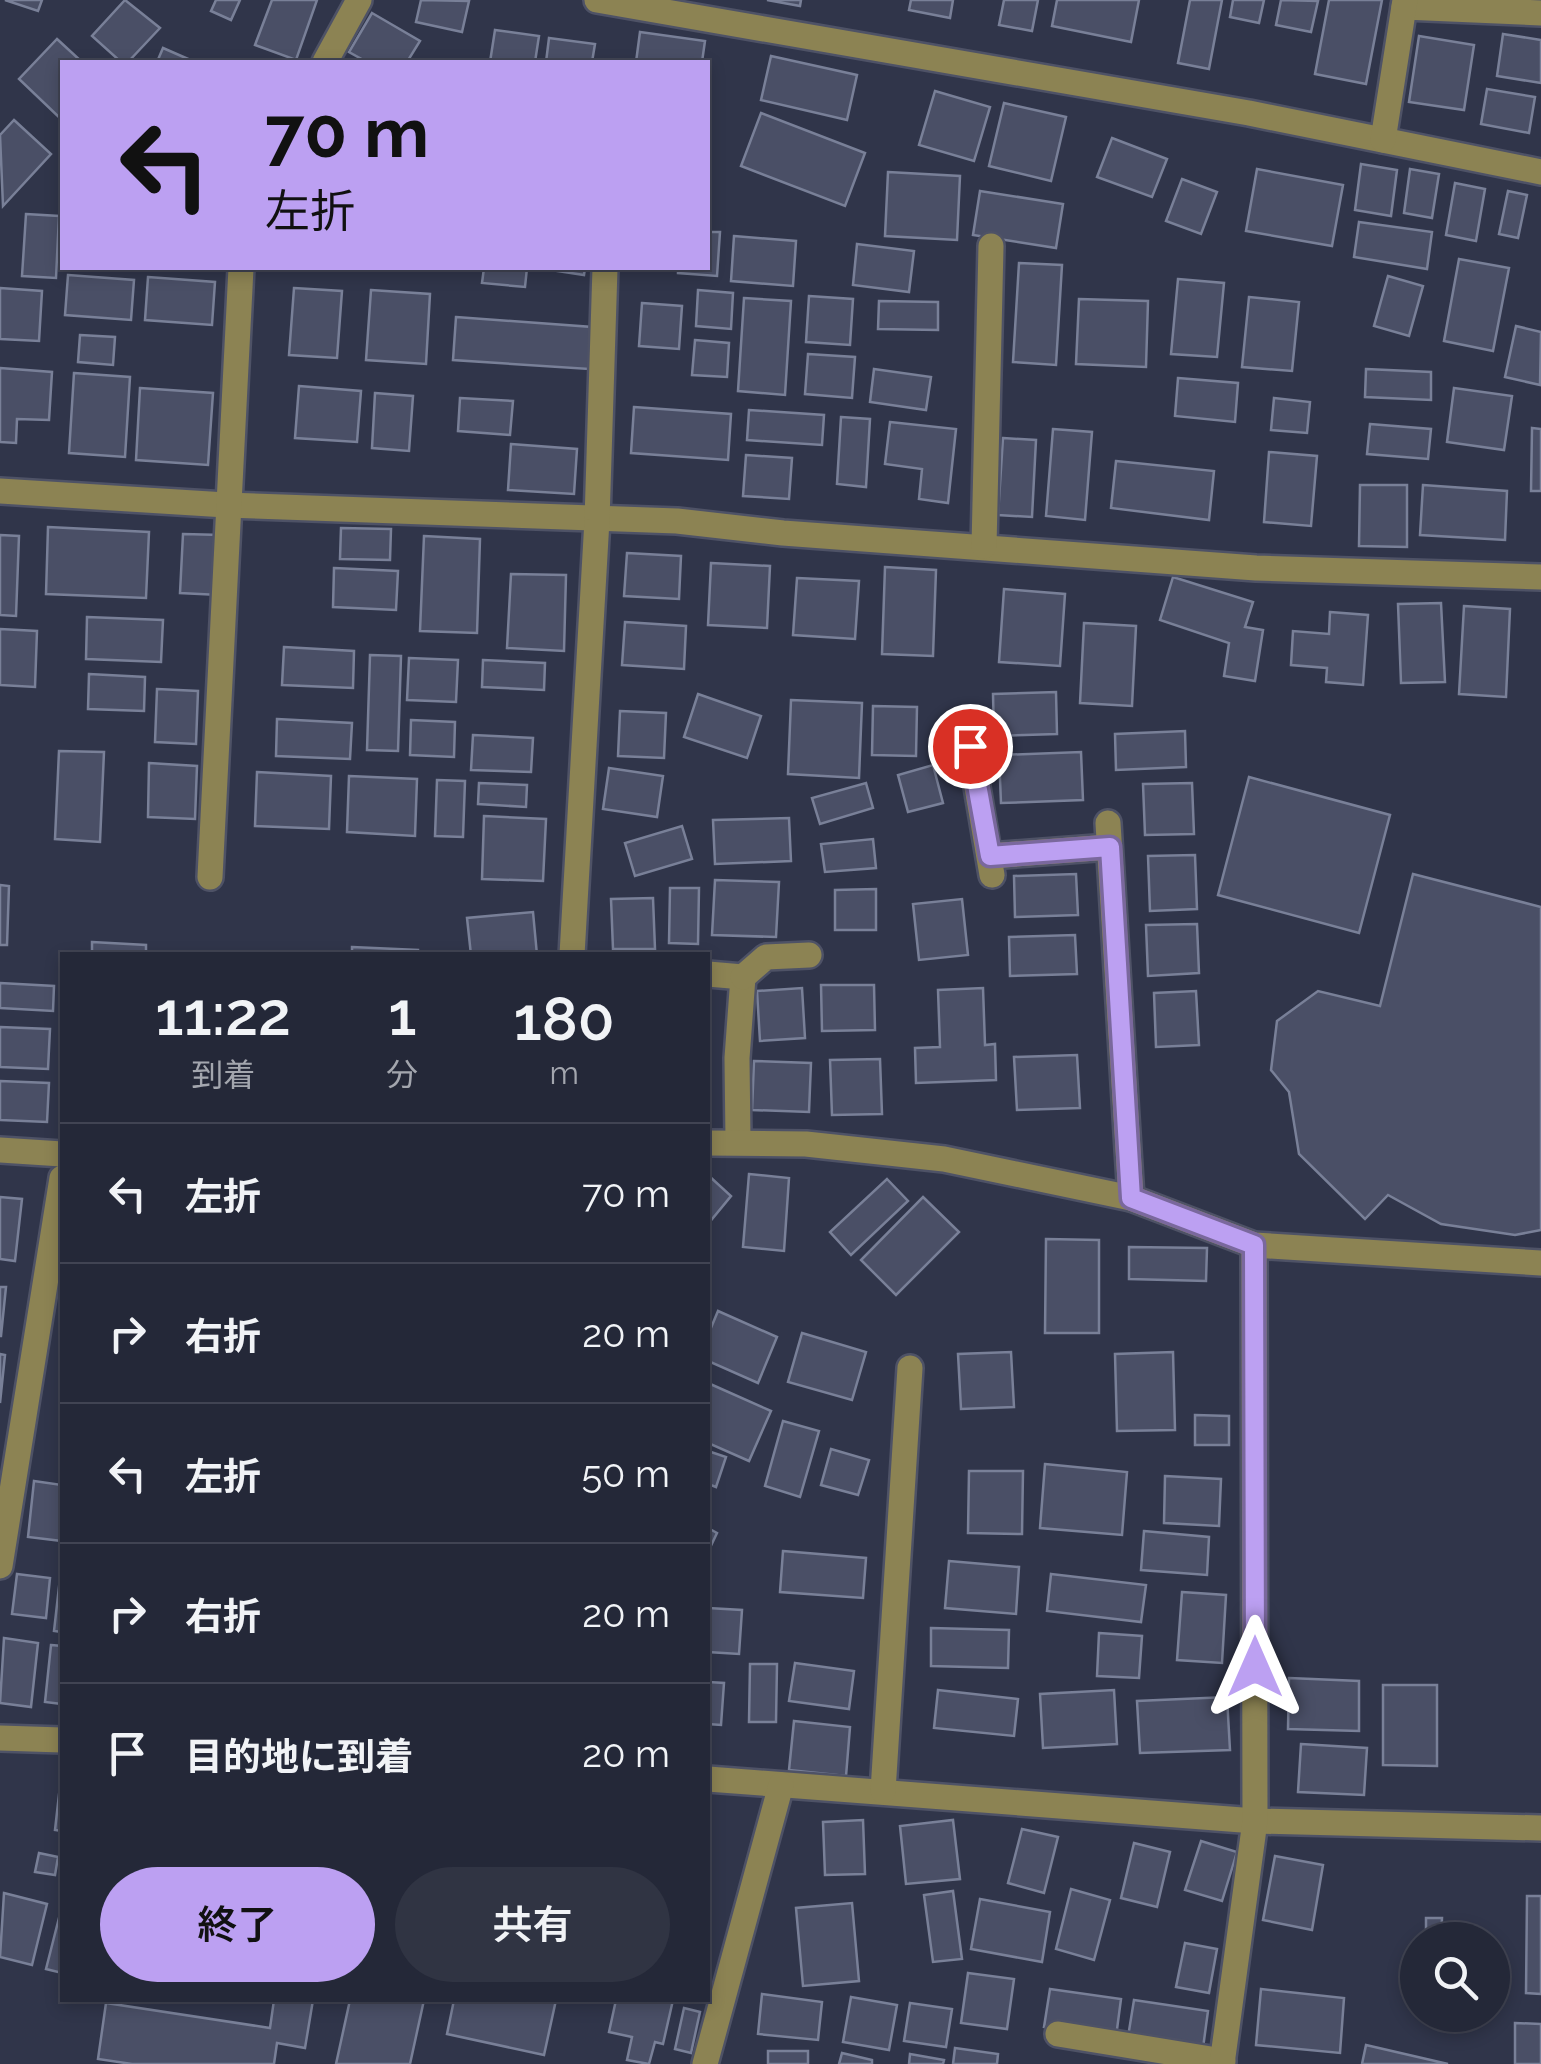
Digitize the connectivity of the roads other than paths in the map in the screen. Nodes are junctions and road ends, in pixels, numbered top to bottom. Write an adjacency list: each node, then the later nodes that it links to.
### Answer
1 (360, 0): 5 (street)
2 (597, 0): 6 (street)
3 (1405, 3): 4 (street); 6 (street)
4 (1541, 12)
5 (326, 60)
6 (1384, 140): 7 (street)
7 (1541, 172)
8 (991, 246): 14 (street)
9 (241, 270): 12 (street)
10 (605, 270): 13 (street)
11 (0, 491): 12 (street)
12 (226, 505): 13 (street); 17 (street)
13 (597, 520): 14 (street); 18 (street)
14 (984, 546): 15 (street)
15 (1541, 577)
16 (970, 746): 27 (street)
17 (210, 877)
18 (572, 952)
19 (808, 955): 21 (street)
20 (710, 974): 21 (street)
21 (743, 977): 22 (street)
22 (738, 1141): 23 (street); 27 (street)
23 (710, 1143)
24 (0, 1150): 25 (street)
25 (60, 1154)
26 (60, 1191): 31 (street)
27 (1131, 1198): 28 (street)
28 (1254, 1245): 29 (street); 37 (street)
29 (1541, 1263)
30 (910, 1368): 36 (street)
31 (0, 1566)
32 (0, 1738): 33 (street)
33 (60, 1740)
34 (710, 1779): 35 (street)
35 (781, 1784): 36 (street); 41 (street)
36 (883, 1791): 37 (street)
37 (1256, 1821): 38 (street); 40 (street)
38 (1541, 1828)
39 (1058, 2034): 40 (street)
40 (1222, 2063)
41 (706, 2064)

